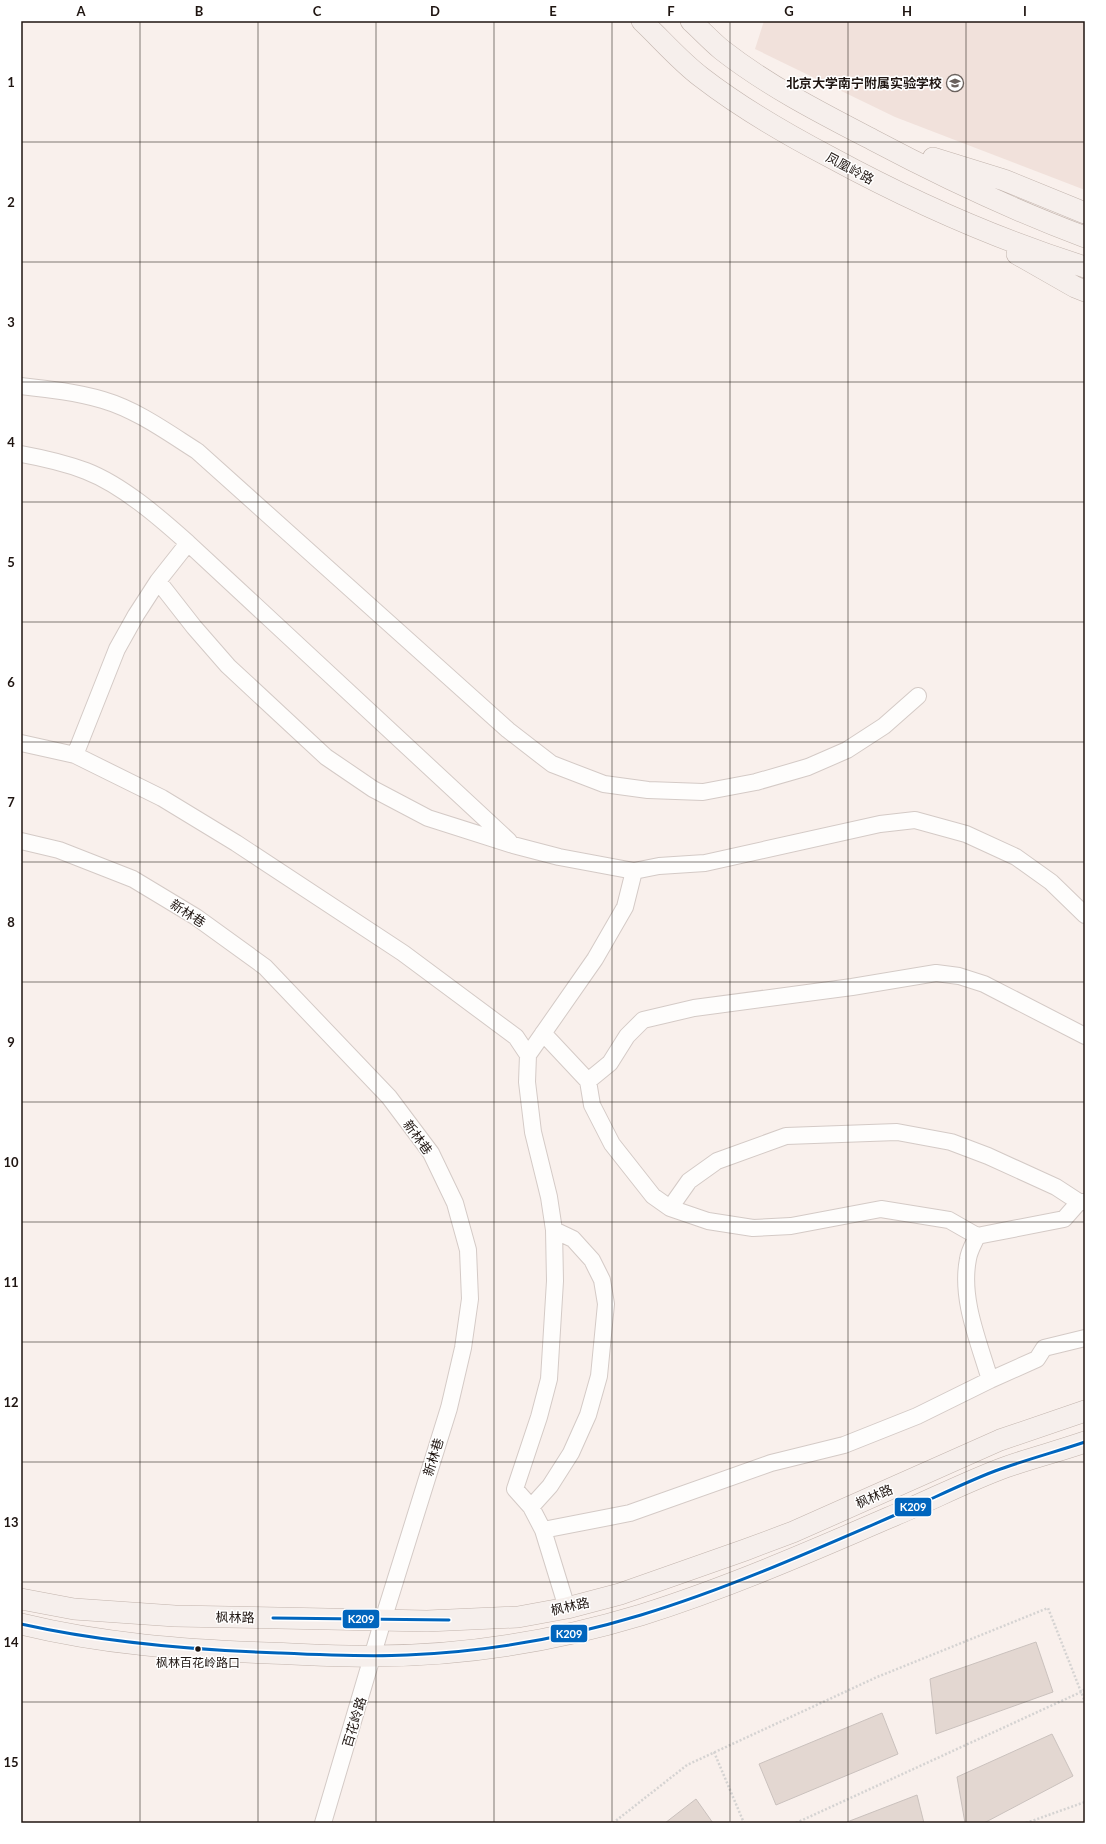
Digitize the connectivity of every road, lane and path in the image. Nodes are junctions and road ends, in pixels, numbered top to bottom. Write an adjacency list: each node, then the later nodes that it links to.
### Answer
1 (642, 21): 5 (main road, 凤凰岭路)
2 (691, 21): 3 (main road)
3 (873, 140): 4 (main road); 6 (main road)
4 (1085, 213)
5 (963, 222): 7 (main road, 凤凰岭路); 8 (main road)
6 (1085, 237)
7 (1085, 267)
8 (1085, 291)
9 (21, 386): 13 (street)
10 (21, 454): 11 (street)
11 (188, 542): 12 (street); 17 (street)
12 (158, 581): 15 (street); 17 (street)
13 (918, 696)
14 (21, 743): 15 (street)
15 (75, 755): 22 (street)
16 (21, 841): 36 (street, 新林巷)
17 (513, 845): 18 (street)
18 (634, 871): 19 (street); 20 (street)
19 (1085, 915)
20 (544, 1033): 22 (street); 23 (street)
21 (1085, 1036): 23 (street)
22 (528, 1055): 26 (street)
23 (588, 1081): 25 (street)
24 (1082, 1202): 25 (street); 27 (street)
25 (670, 1208): 27 (street)
26 (554, 1230): 32 (street); 32 (street)
27 (977, 1236): 29 (street)
28 (1085, 1338): 29 (street)
29 (990, 1380): 33 (street)
30 (1085, 1411): 35 (main road, 枫林路)
31 (1085, 1442): 38 (main road, 枫林路)
32 (531, 1507): 33 (street)
33 (543, 1530): 35 (street)
34 (21, 1598): 36 (main road, 枫林路)
35 (567, 1608): 36 (main road, 枫林路)
36 (383, 1620): 38 (street, 百花岭路)
37 (21, 1624): 38 (main road, 枫林路)
38 (373, 1656): 44 (street, 百花岭路)
39 (1085, 1689): 40 (path)
40 (1081, 1692): 41 (path); 42 (path); 47 (path)
41 (1085, 1702)
42 (714, 1752): 45 (path); 46 (path)
43 (1085, 1802): 48 (path)
44 (323, 1823)
45 (613, 1823)
46 (744, 1823)
47 (796, 1823)
48 (1026, 1823)

